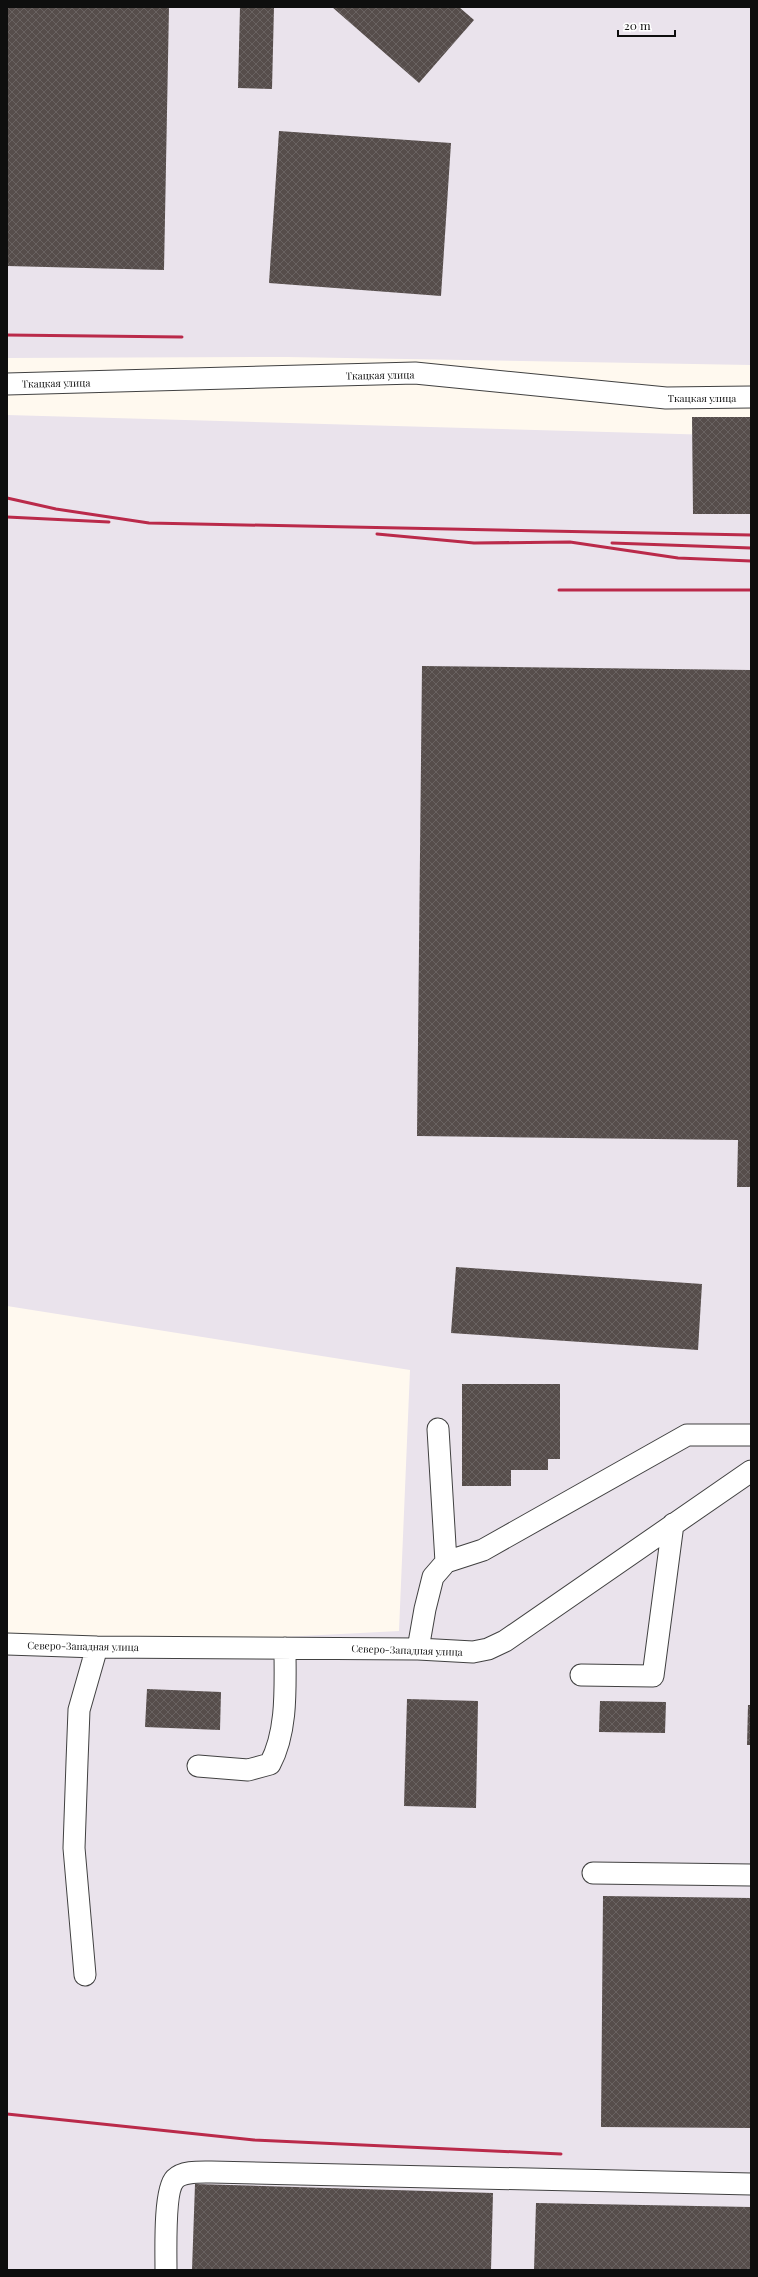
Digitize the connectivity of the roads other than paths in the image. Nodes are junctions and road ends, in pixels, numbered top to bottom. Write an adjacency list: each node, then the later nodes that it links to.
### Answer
1 (7, 384): 2 (street, Ткацкая улица)
2 (751, 397)
3 (438, 1429): 7 (street)
4 (751, 1435): 7 (street)
5 (751, 1471): 6 (street, Северо-Западная улица)
6 (673, 1524): 11 (street, Северо-Западная улица); 12 (street)
7 (446, 1562): 11 (street)
8 (7, 1644): 9 (street, Северо-Западная улица)
9 (97, 1648): 10 (street, Северо-Западная улица); 16 (street)
10 (285, 1648): 11 (street, Северо-Западная улица); 13 (street)
11 (418, 1649)
12 (580, 1675)
13 (198, 1766)
14 (593, 1873): 15 (street)
15 (751, 1875)
16 (85, 1975)
17 (751, 2184): 18 (street)
18 (166, 2270)

